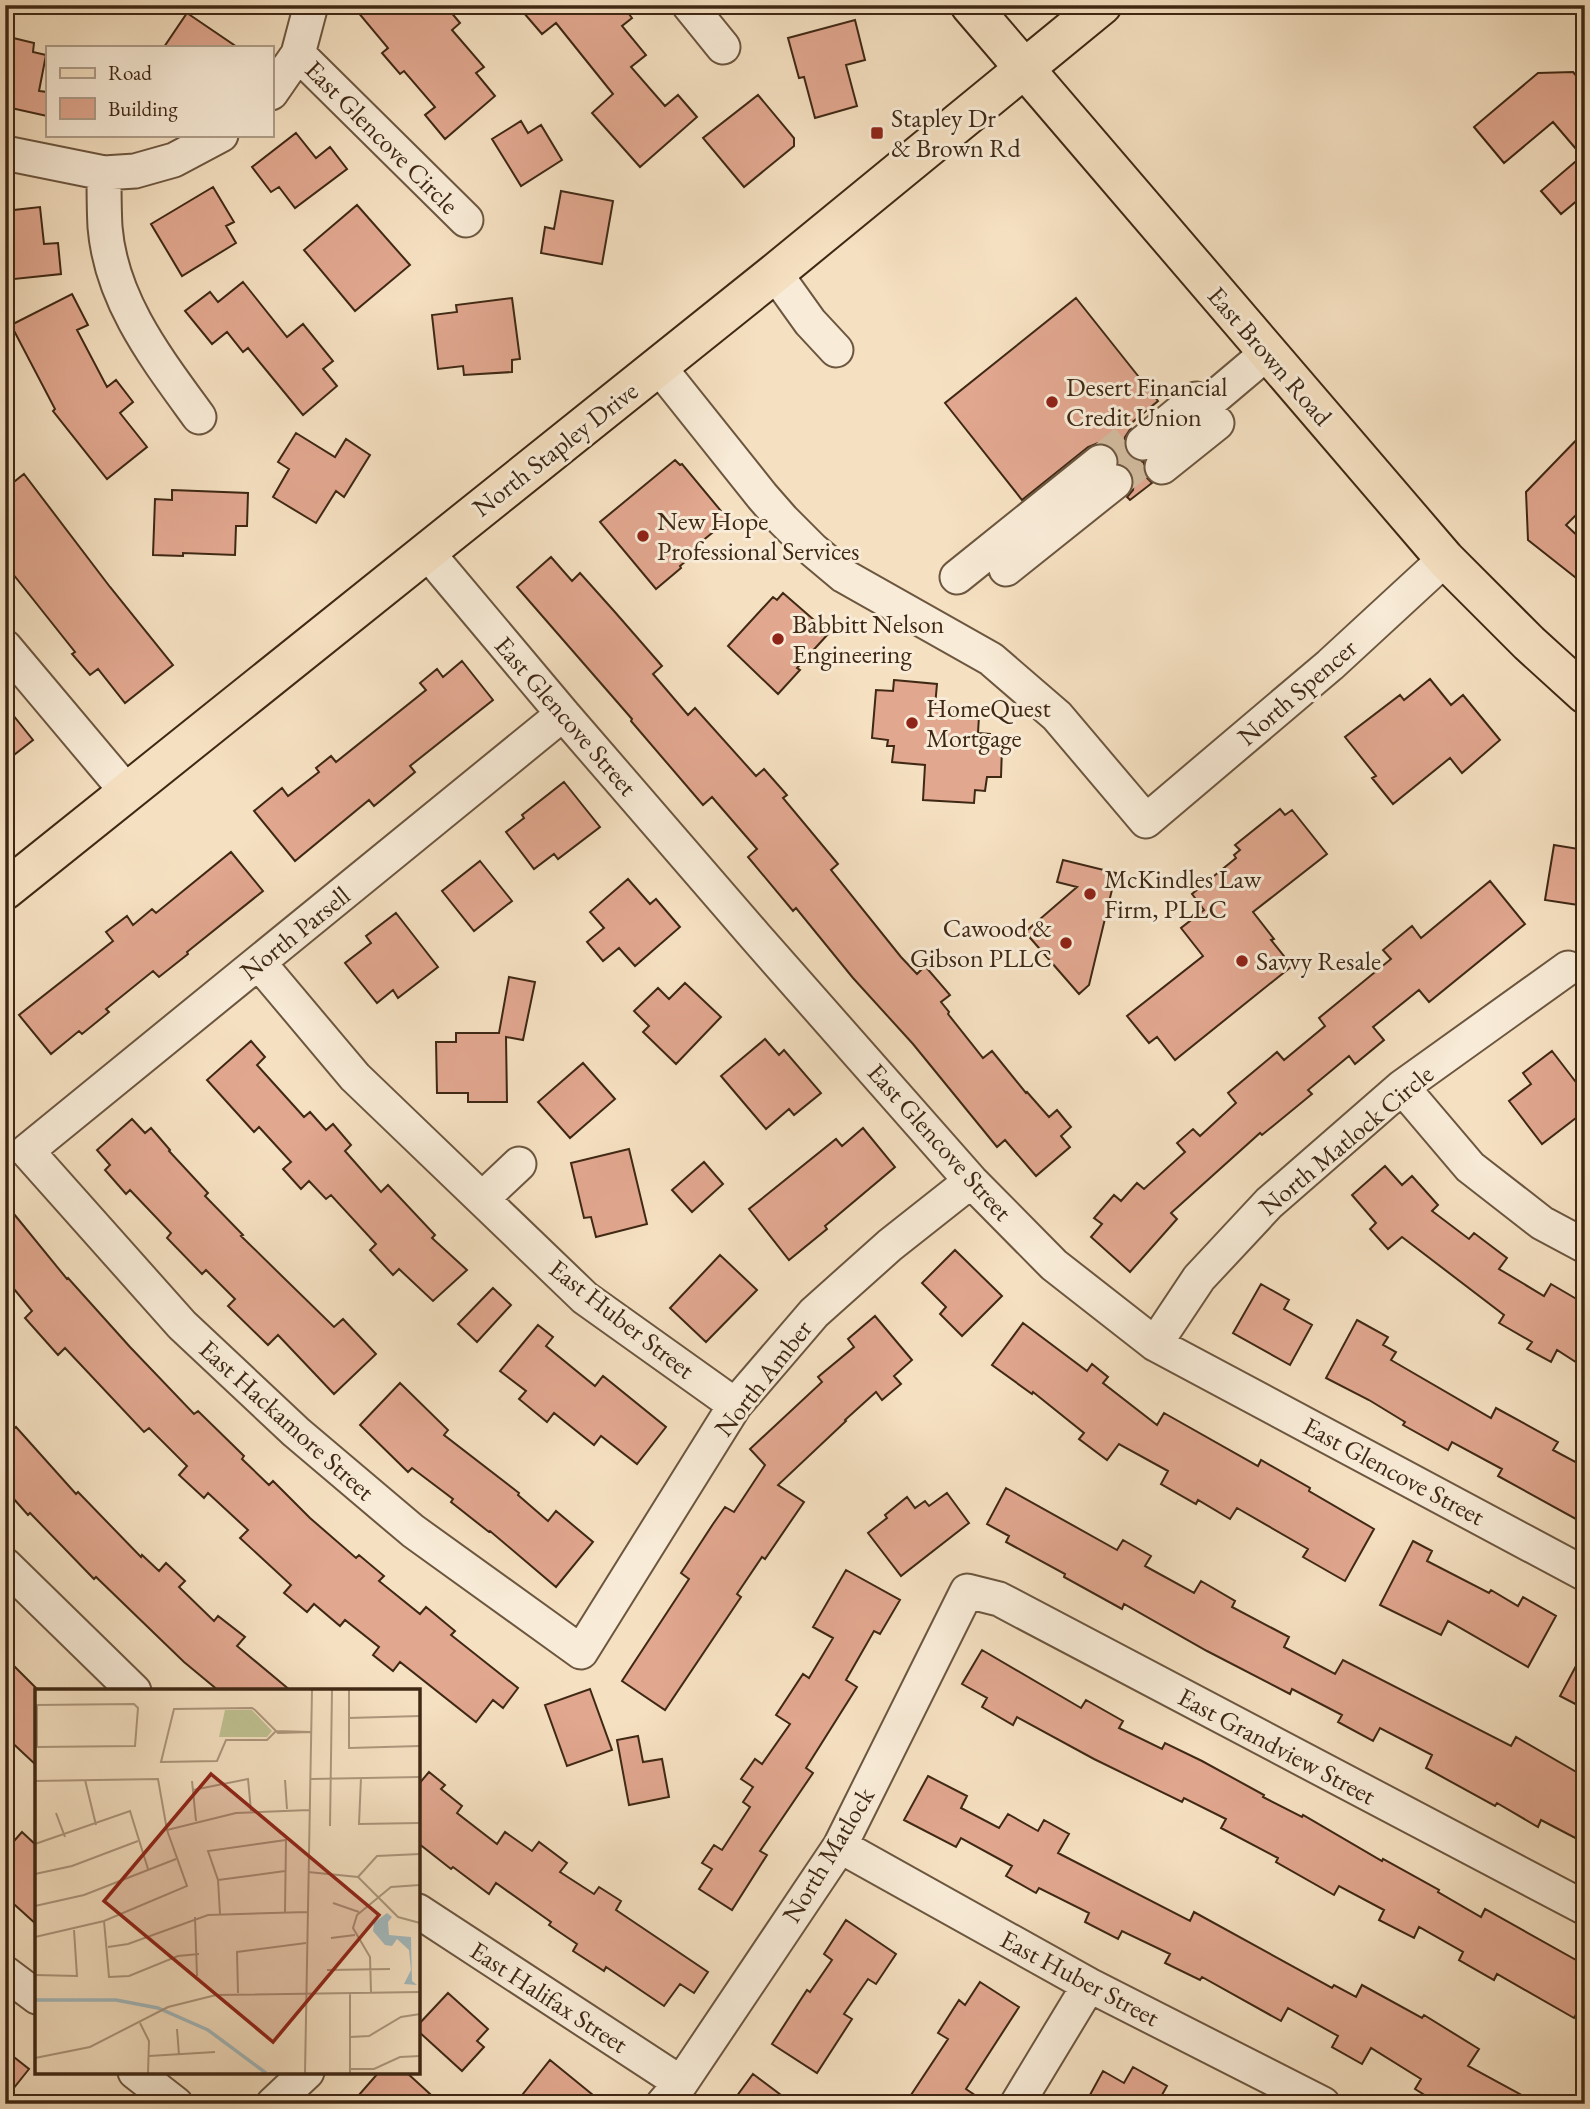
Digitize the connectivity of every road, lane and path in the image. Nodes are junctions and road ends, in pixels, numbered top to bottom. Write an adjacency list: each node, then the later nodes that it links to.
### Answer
1 (60, 5): 2 (path)
2 (128, 5)
3 (311, 5): 8 (street)
4 (689, 5): 7 (street)
5 (970, 5): 9 (main road, East Brown Road)
6 (1102, 5): 9 (main road, North Stapley Drive)
7 (723, 47)
8 (298, 54): 10 (street); 14 (street, East Glencove Circle)
9 (1024, 69): 15 (main road, North Stapley Drive); 17 (main road, East Brown Road)
10 (273, 90)
11 (219, 136): 13 (street)
12 (5, 153): 13 (street)
13 (104, 173): 20 (street)
14 (466, 220)
15 (775, 273): 16 (street); 18 (main road, North Stapley Drive)
16 (836, 350)
17 (1267, 353): 19 (street); 22 (main road, East Brown Road)
18 (659, 367): 21 (main road, North Stapley Drive); 22 (street, North Spencer)
19 (1202, 406): 19 (street)
20 (199, 417)
21 (426, 551): 27 (street, East Glencove Street); 28 (main road, North Stapley Drive)
22 (1445, 559): 26 (main road, East Brown Road)
23 (1007, 570): 24 (street)
24 (957, 577)
25 (5, 647): 28 (street)
26 (1585, 694)
27 (563, 714): 30 (street, North Parsell); 35 (street, East Glencove Street)
28 (127, 792): 29 (main road, North Stapley Drive)
29 (5, 890)
30 (259, 963): 33 (street, North Parsell); 36 (street, East Huber Street)
31 (1568, 968): 32 (street, North Matlock Circle)
32 (1402, 1087): 37 (street); 38 (street, North Matlock Circle)
33 (27, 1151): 43 (street, East Hackamore Street)
34 (519, 1164): 36 (street)
35 (971, 1181): 38 (street, East Glencove Street); 39 (street, North Amber)
36 (482, 1199): 39 (street, East Huber Street)
37 (1585, 1245)
38 (1155, 1344): 40 (street, East Glencove Street)
39 (735, 1405): 43 (street, North Amber)
40 (1585, 1574)
41 (11, 1583): 44 (street)
42 (967, 1591): 45 (street, North Matlock); 46 (street, East Grandview Street)
43 (581, 1652)
44 (132, 1689)
45 (840, 1846): 49 (street, East Huber Street); 53 (street, North Matlock)
46 (1585, 1908)
47 (424, 1926): 53 (street, East Halifax Street)
48 (5, 1973): 50 (street)
49 (1089, 1985): 56 (street); 57 (street, East Huber Street)
50 (35, 1996)
51 (138, 2074): 54 (street)
52 (305, 2074): 55 (street)
53 (672, 2093)
54 (176, 2104)
55 (273, 2104)
56 (1017, 2104)
57 (1323, 2104)

